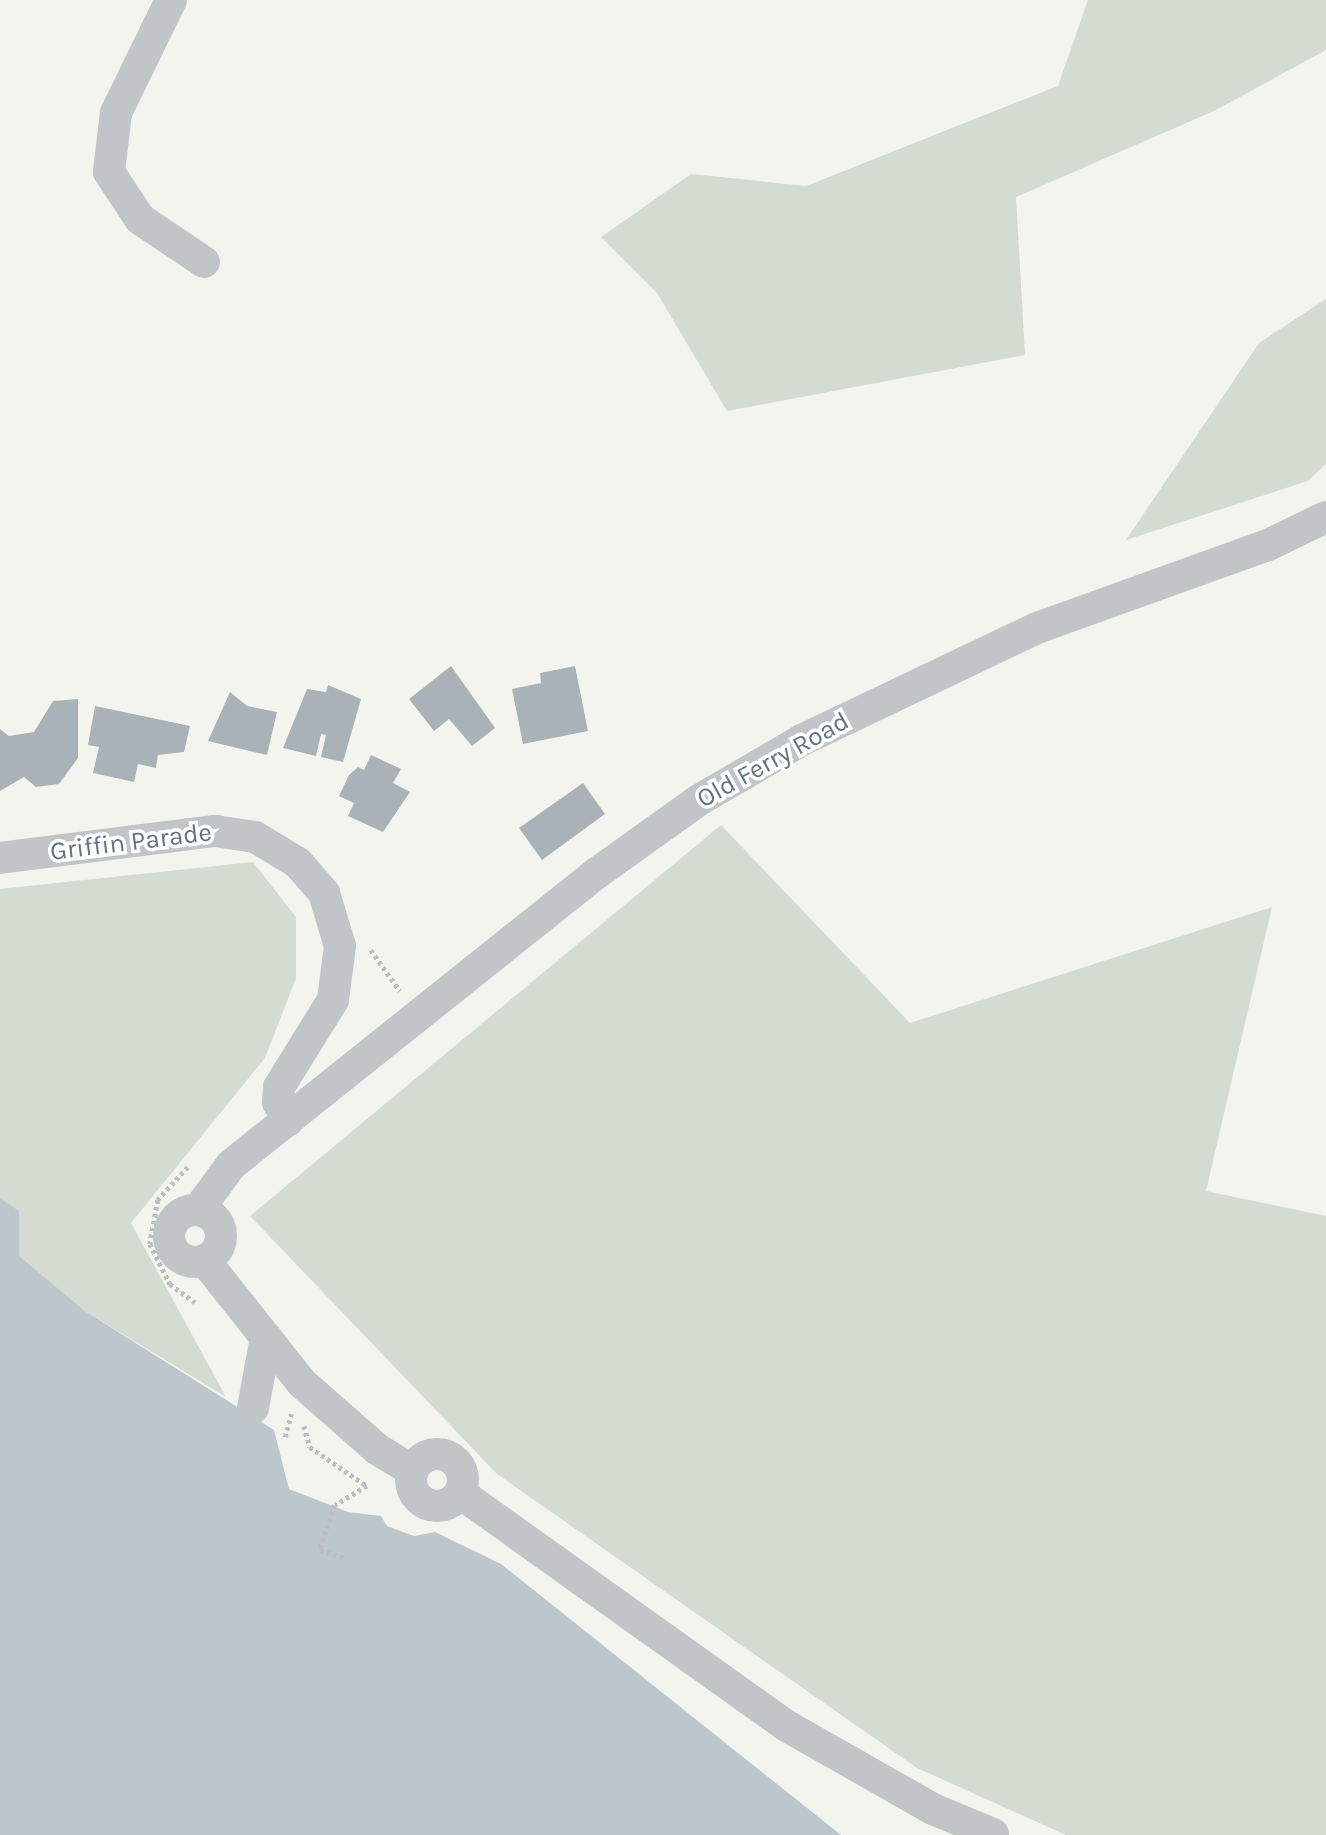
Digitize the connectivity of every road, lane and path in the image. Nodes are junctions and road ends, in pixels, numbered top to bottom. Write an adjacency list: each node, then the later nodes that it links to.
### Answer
1 (171, 0): 2 (street)
2 (204, 262)
3 (1326, 517): 7 (street, Old Ferry Road)
4 (0, 858): 7 (street, Griffin Parade)
5 (376, 963): 6 (path)
6 (410, 1003)
7 (288, 1121): 8 (street)
8 (266, 1337): 9 (street); 14 (street)
9 (253, 1408)
10 (293, 1408): 11 (path)
11 (285, 1437)
12 (367, 1486): 13 (path)
13 (346, 1558)
14 (993, 1834)

